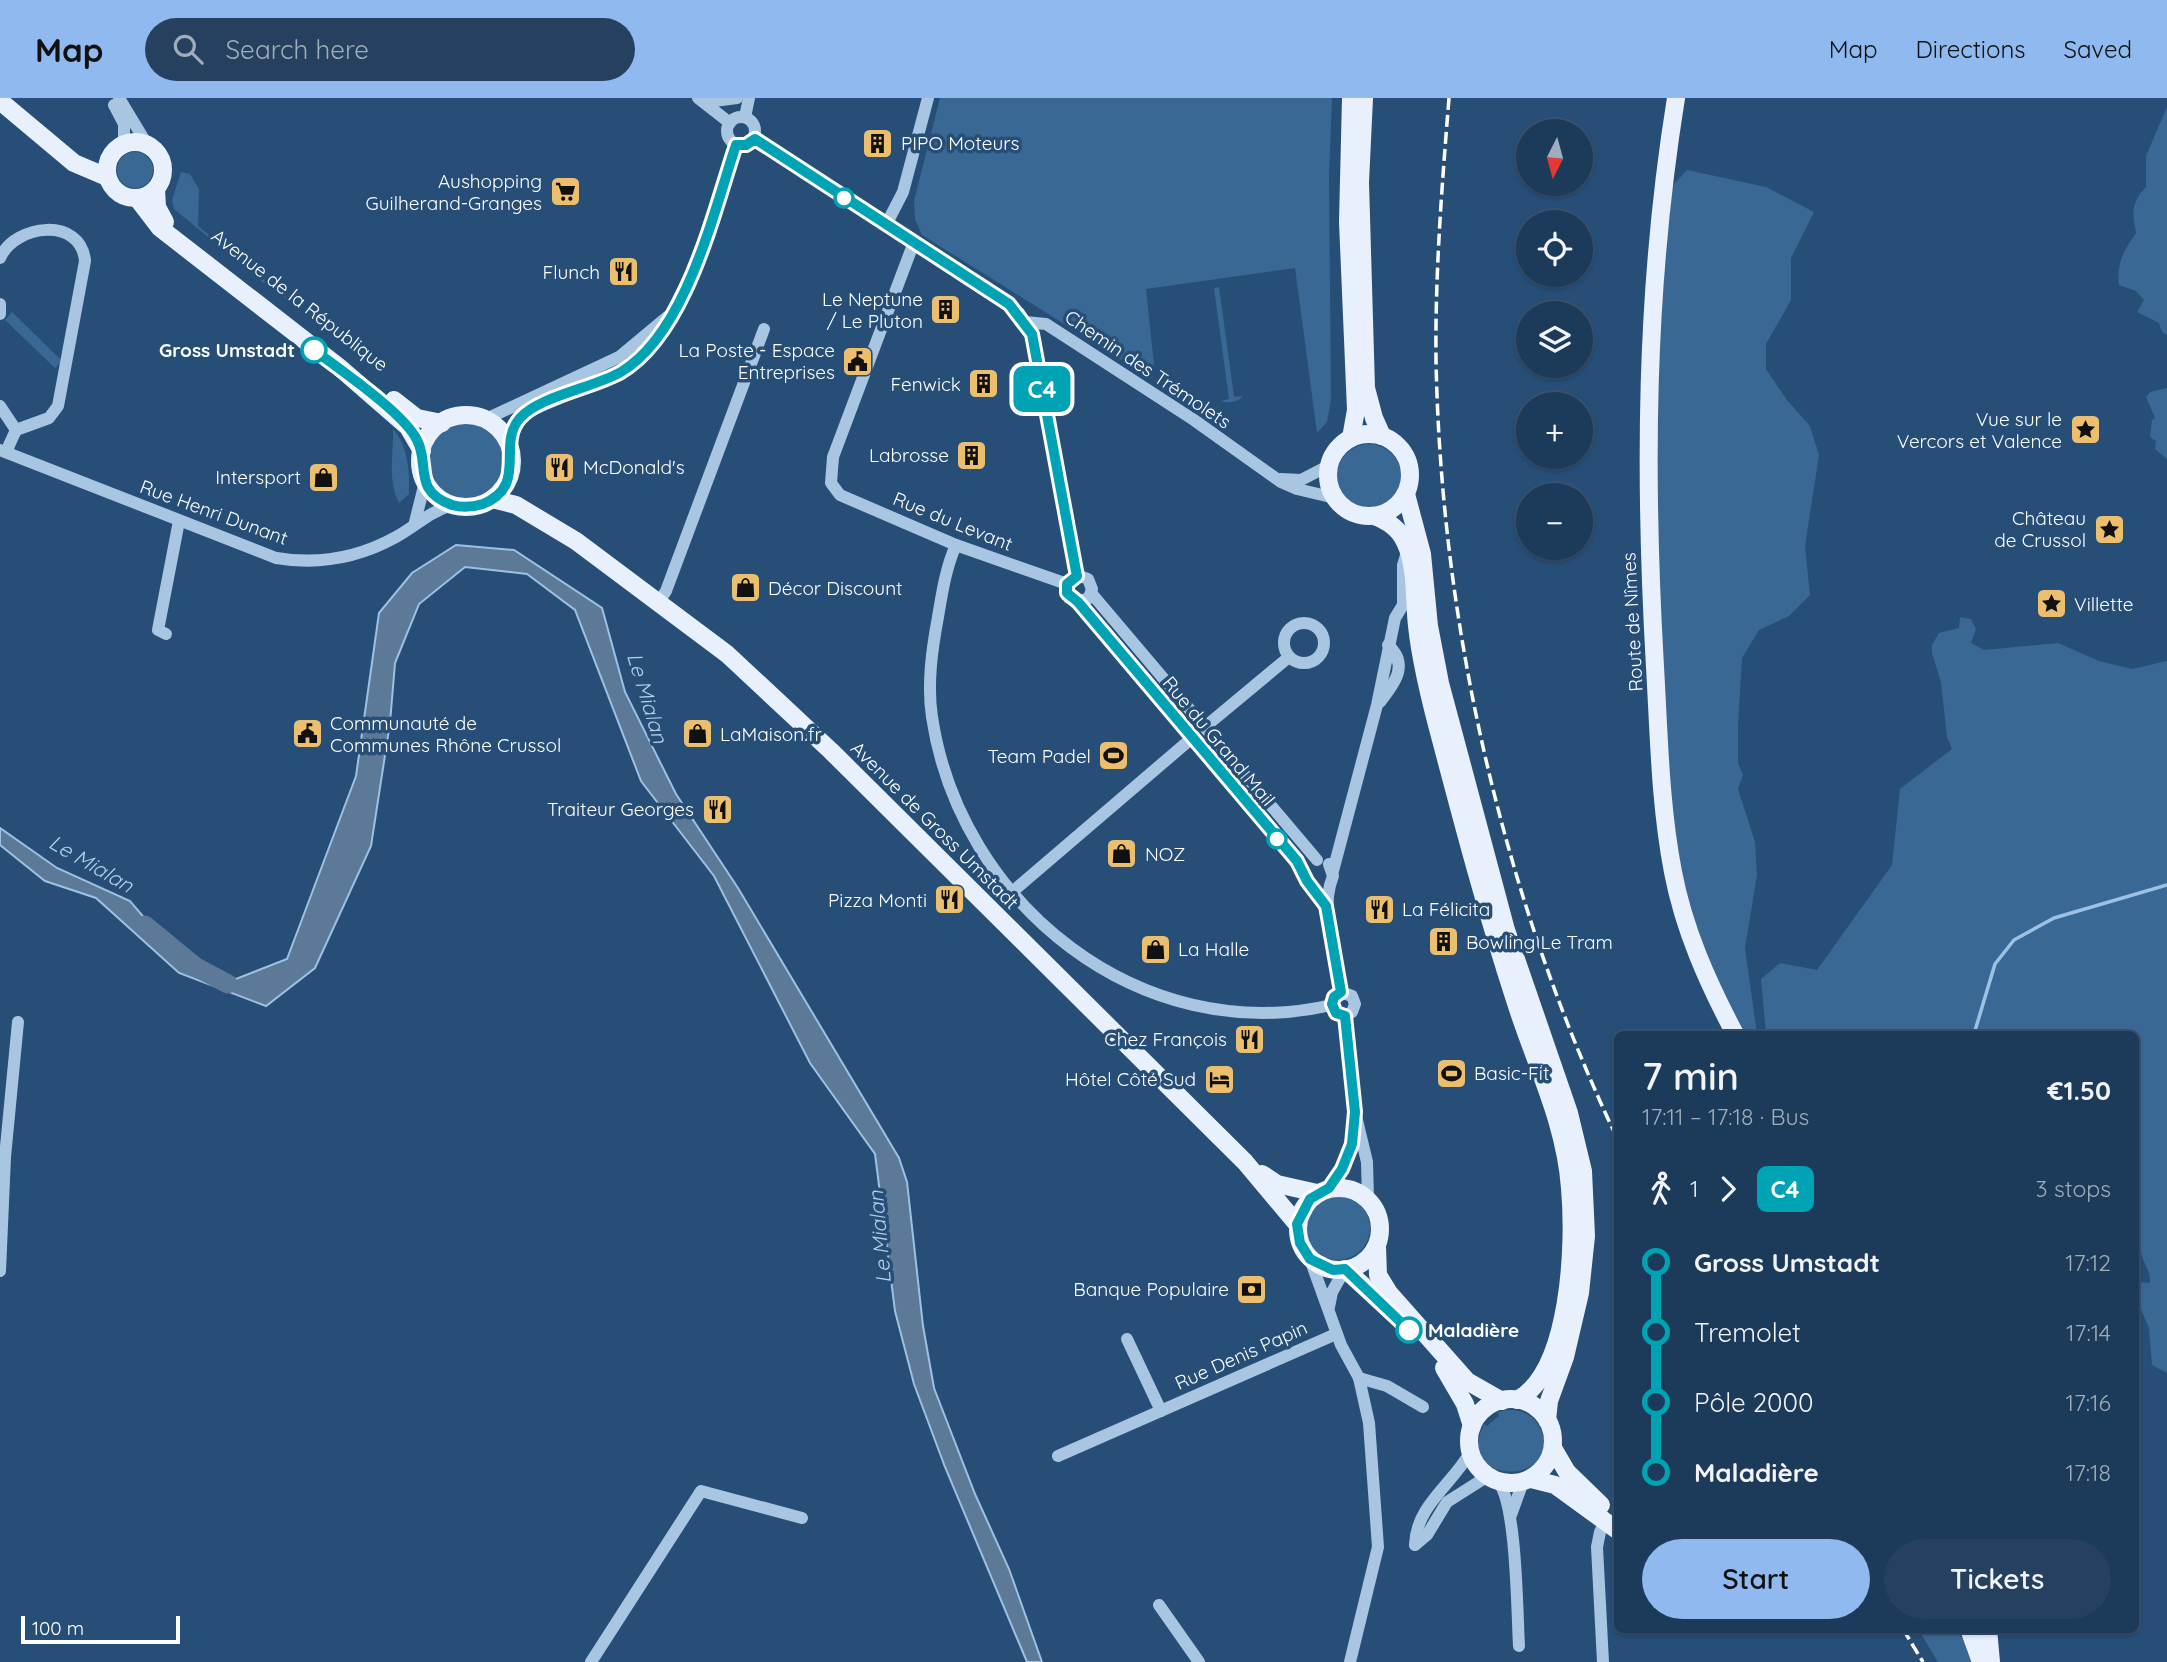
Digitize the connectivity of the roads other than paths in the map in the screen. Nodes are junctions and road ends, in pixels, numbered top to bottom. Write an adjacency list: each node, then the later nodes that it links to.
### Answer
1 (112, 98): 17 (street)
2 (119, 98): 16 (street)
3 (737, 98): 9 (street)
4 (749, 98): 11 (street)
5 (928, 98): 21 (street)
6 (1351, 98): 34 (main road)
7 (1364, 98): 33 (main road)
8 (1676, 98): 72 (main road, Route de Nîmes)
9 (701, 100): 12 (street)
10 (0, 101): 13 (main road)
11 (745, 117): 12 (street); 14 (street)
12 (730, 123): 15 (street)
13 (49, 139): 17 (main road); 18 (main road)
14 (755, 139): 15 (street); 21 (street, Chemin des Trémolets)
15 (736, 145): 25 (street)
16 (148, 146): 17 (main road); 19 (main road)
17 (118, 149): 18 (main road)
18 (107, 177): 20 (main road)
19 (156, 189): 20 (main road); 31 (main road, Avenue de la République)
20 (136, 198): 37 (main road, Avenue de la République)
21 (886, 225): 22 (street, Chemin des Trémolets)
22 (914, 242): 27 (street, Chemin des Trémolets); 50 (street, Rue du Levant)
23 (0, 258): 32 (street)
24 (0, 304): 26 (street)
25 (672, 312): 30 (street); 35 (street)
26 (0, 314)
27 (1025, 322): 40 (street, Chemin des Trémolets); 52 (street)
28 (764, 328): 55 (street)
29 (0, 406): 32 (street)
30 (484, 419): 31 (main road); 35 (main road)
31 (442, 423): 37 (main road)
32 (16, 430): 36 (street)
33 (1382, 436): 34 (main road); 42 (main road)
34 (1351, 438): 38 (main road)
35 (508, 444): 39 (main road)
36 (3, 451): 47 (street, Rue Henri Dunant)
37 (422, 451): 41 (main road)
38 (1328, 466): 40 (street); 43 (main road)
39 (510, 476): 44 (main road); 49 (main road, Avenue de Gross Umstadt)
40 (1274, 477): 43 (street, Chemin des Trémolets)
41 (425, 482): 45 (main road); 48 (street)
42 (1406, 495): 46 (main road); 89 (main road)
43 (1335, 498): 46 (main road)
44 (492, 499): 45 (main road); 49 (main road, Avenue de Gross Umstadt)
45 (452, 505): 48 (street, Rue Henri Dunant)
46 (1374, 516): 51 (main road)
47 (179, 521): 48 (street, Rue Henri Dunant); 56 (street)
48 (415, 522)
49 (576, 541): 55 (main road, Avenue de Gross Umstadt)
50 (956, 545): 52 (street, Rue du Levant); 66 (street)
51 (1408, 549): 60 (street); 86 (main road)
52 (1072, 580): 53 (street); 54 (street)
53 (1091, 594): 54 (street); 58 (street, Rue du Grand Mail)
54 (1078, 602): 59 (street, Rue du Grand Mail)
55 (657, 603): 74 (main road, Avenue de Gross Umstadt)
56 (166, 634)
57 (1289, 657): 58 (street)
58 (1206, 726): 59 (street); 61 (street, Rue du Grand Mail)
59 (1192, 738): 63 (street, Rue du Grand Mail); 66 (street)
60 (1340, 842): 61 (street); 62 (street)
61 (1318, 860): 62 (street); 63 (street)
62 (1333, 871): 64 (street)
63 (1305, 872): 65 (street)
64 (1328, 884): 65 (street); 67 (street)
65 (1314, 887): 67 (street)
66 (1011, 892): 69 (street)
67 (1326, 906): 68 (street)
68 (1341, 992): 69 (street); 70 (street)
69 (1332, 1004): 70 (street)
70 (1345, 1016): 73 (street)
71 (18, 1023): 81 (street)
72 (1734, 1031)
73 (1355, 1112): 75 (street); 76 (street)
74 (1245, 1162): 75 (main road, Avenue de Gross Umstadt); 77 (main road, Avenue de Gross Umstadt)
75 (1323, 1191): 76 (main road); 77 (main road)
76 (1368, 1199): 78 (main road)
77 (1297, 1224): 79 (main road)
78 (1377, 1246): 80 (main road); 86 (main road)
79 (1310, 1259): 80 (main road); 82 (street)
80 (1345, 1269): 82 (street); 90 (main road)
81 (0, 1270)
82 (1328, 1311): 83 (street)
83 (1336, 1334): 85 (street); 88 (street, Rue Denis Papin)
84 (1127, 1339): 88 (street, Rue Denis Papin)
85 (1359, 1378): 87 (street); 105 (street)
86 (1509, 1400): 89 (main road); 90 (main road)
87 (1423, 1407)
88 (1161, 1411): 93 (street, Rue Denis Papin)
89 (1548, 1420): 91 (main road)
90 (1472, 1426): 92 (main road)
91 (1553, 1448): 95 (main road); 98 (main road)
92 (1471, 1451): 94 (main road); 94 (street)
93 (1058, 1456)
94 (1493, 1478): 95 (main road); 96 (street)
95 (1527, 1480): 96 (street); 98 (main road)
96 (1511, 1515): 102 (street)
97 (802, 1518): 103 (street)
98 (1613, 1523): 106 (street)
99 (1159, 1605): 104 (street)
100 (1970, 1633): 107 (main road)
101 (1988, 1633): 108 (main road)
102 (1519, 1646)
103 (591, 1662)
104 (1199, 1662)
105 (1350, 1662)
106 (1603, 1662)
107 (1981, 1662)
108 (1991, 1662)

